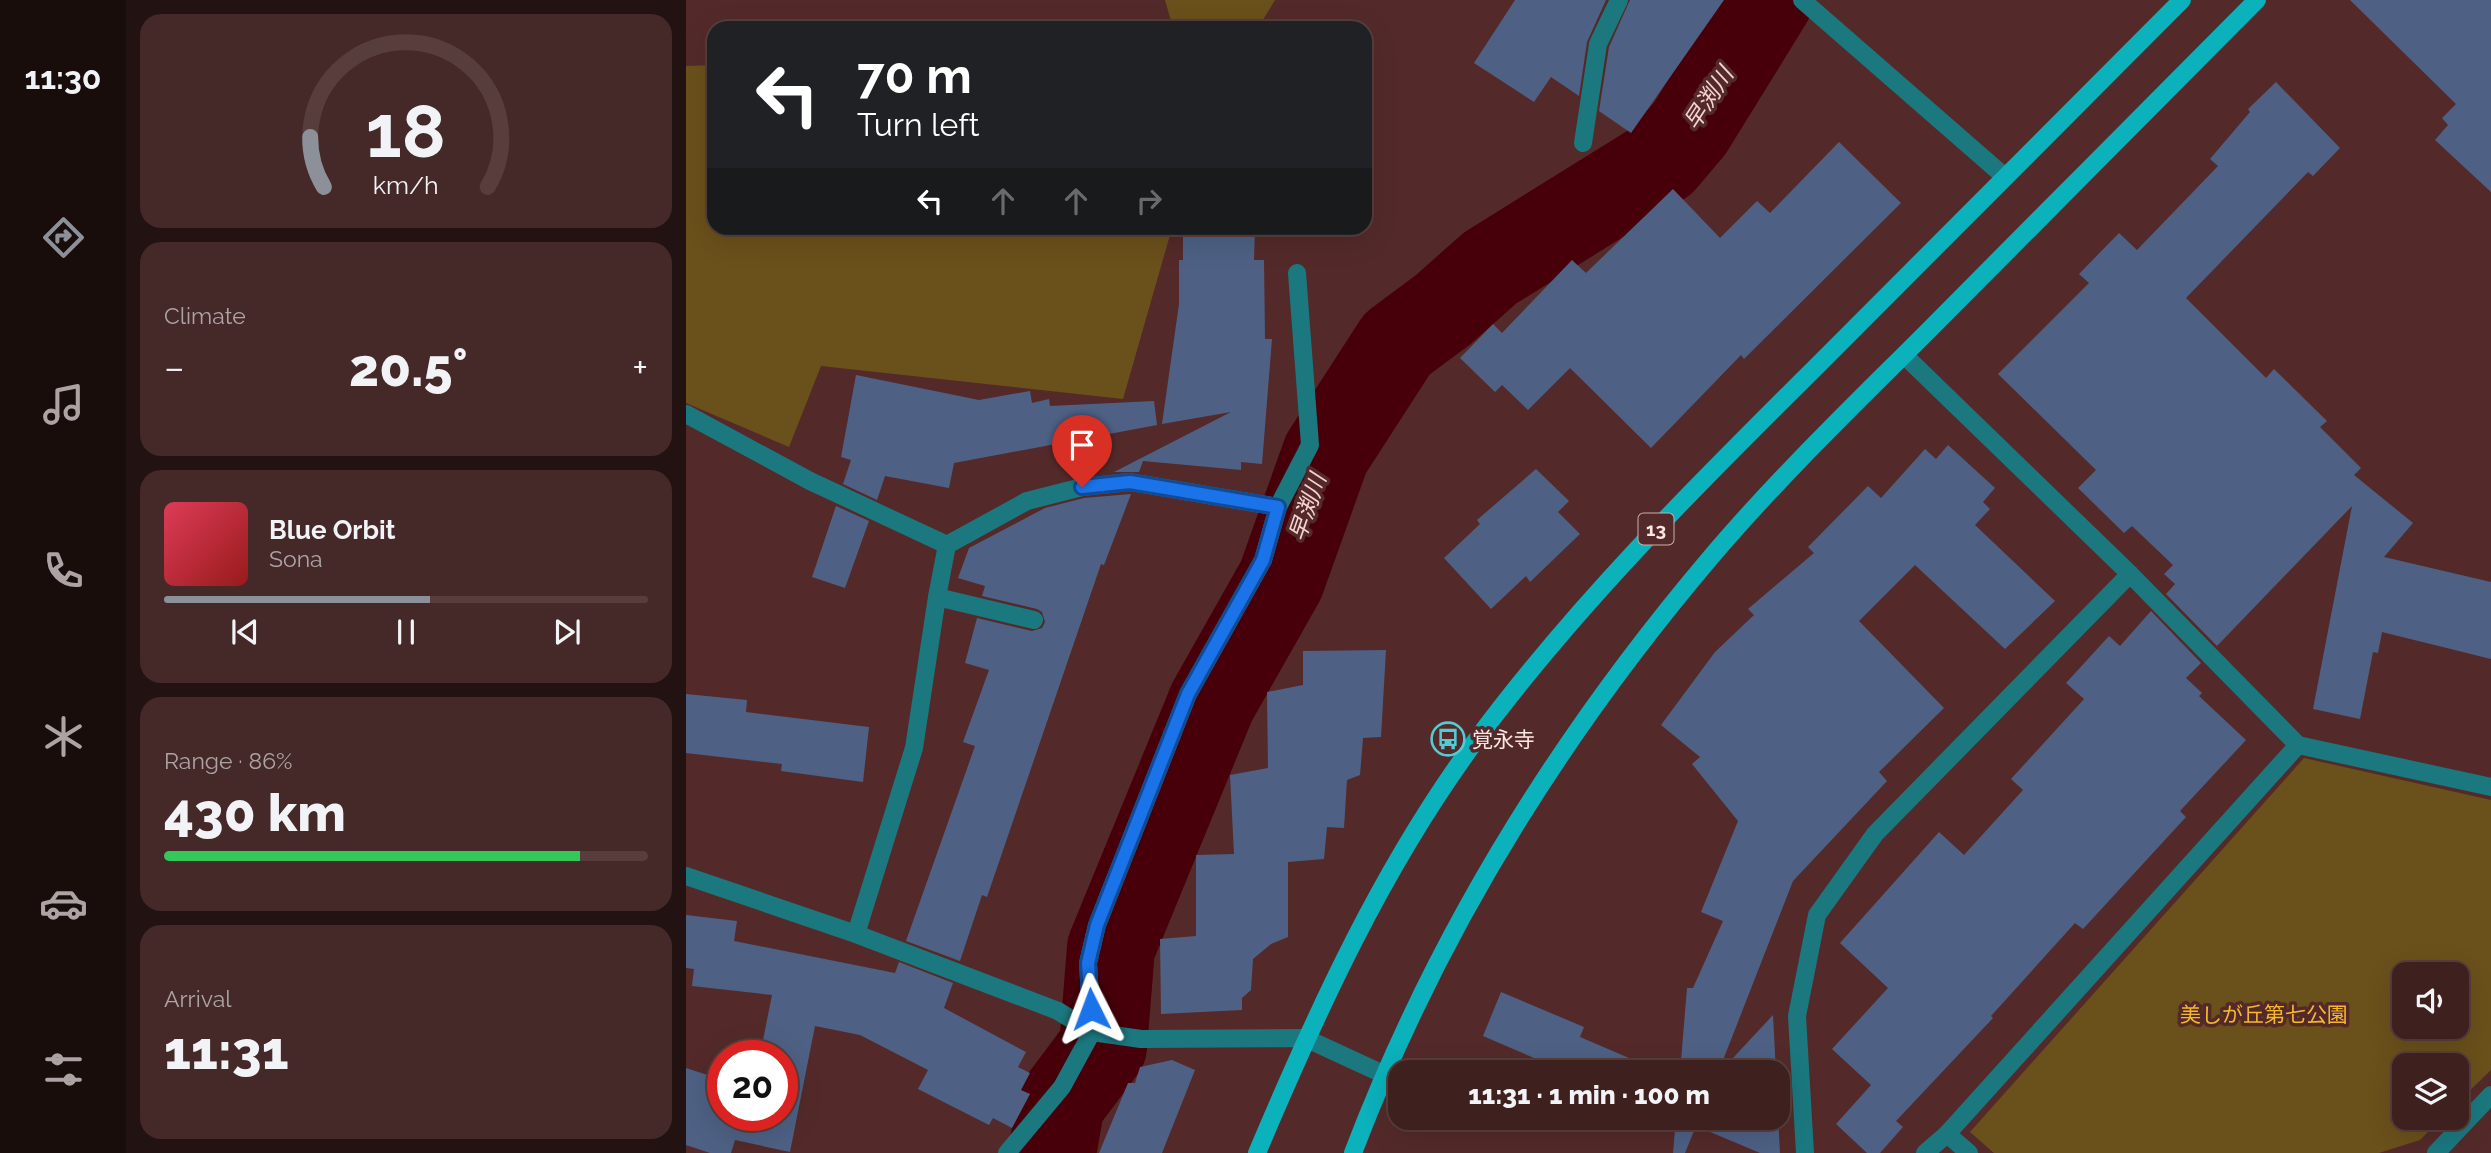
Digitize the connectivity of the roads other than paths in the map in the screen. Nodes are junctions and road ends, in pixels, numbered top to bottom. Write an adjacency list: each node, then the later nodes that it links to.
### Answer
1 (1619, 0): 5 (street)
2 (2182, 0): 6 (main road, 13)
3 (2257, 0): 8 (main road)
4 (1802, 1): 6 (street)
5 (1583, 143)
6 (2005, 177): 20 (main road, 13)
7 (1297, 273): 10 (street)
8 (1904, 355): 12 (street); 21 (main road)
9 (686, 414): 11 (street)
10 (1278, 507): 11 (street); 19 (street)
11 (947, 545): 13 (street)
12 (2130, 574): 15 (street); 27 (street)
13 (937, 597): 14 (street); 18 (street)
14 (1034, 620)
15 (2298, 745): 16 (street); 23 (street)
16 (2491, 787)
17 (686, 876): 18 (street)
18 (856, 934): 19 (street)
19 (1092, 1032): 20 (street); 24 (street)
20 (1305, 1038): 21 (street); 25 (main road, 13)
21 (1383, 1073): 26 (main road)
22 (2491, 1096): 30 (street)
23 (1947, 1134): 28 (street); 29 (street)
24 (1007, 1153)
25 (1257, 1153)
26 (1353, 1153)
27 (1805, 1153)
28 (1925, 1153)
29 (1969, 1153)
30 (2436, 1153)

